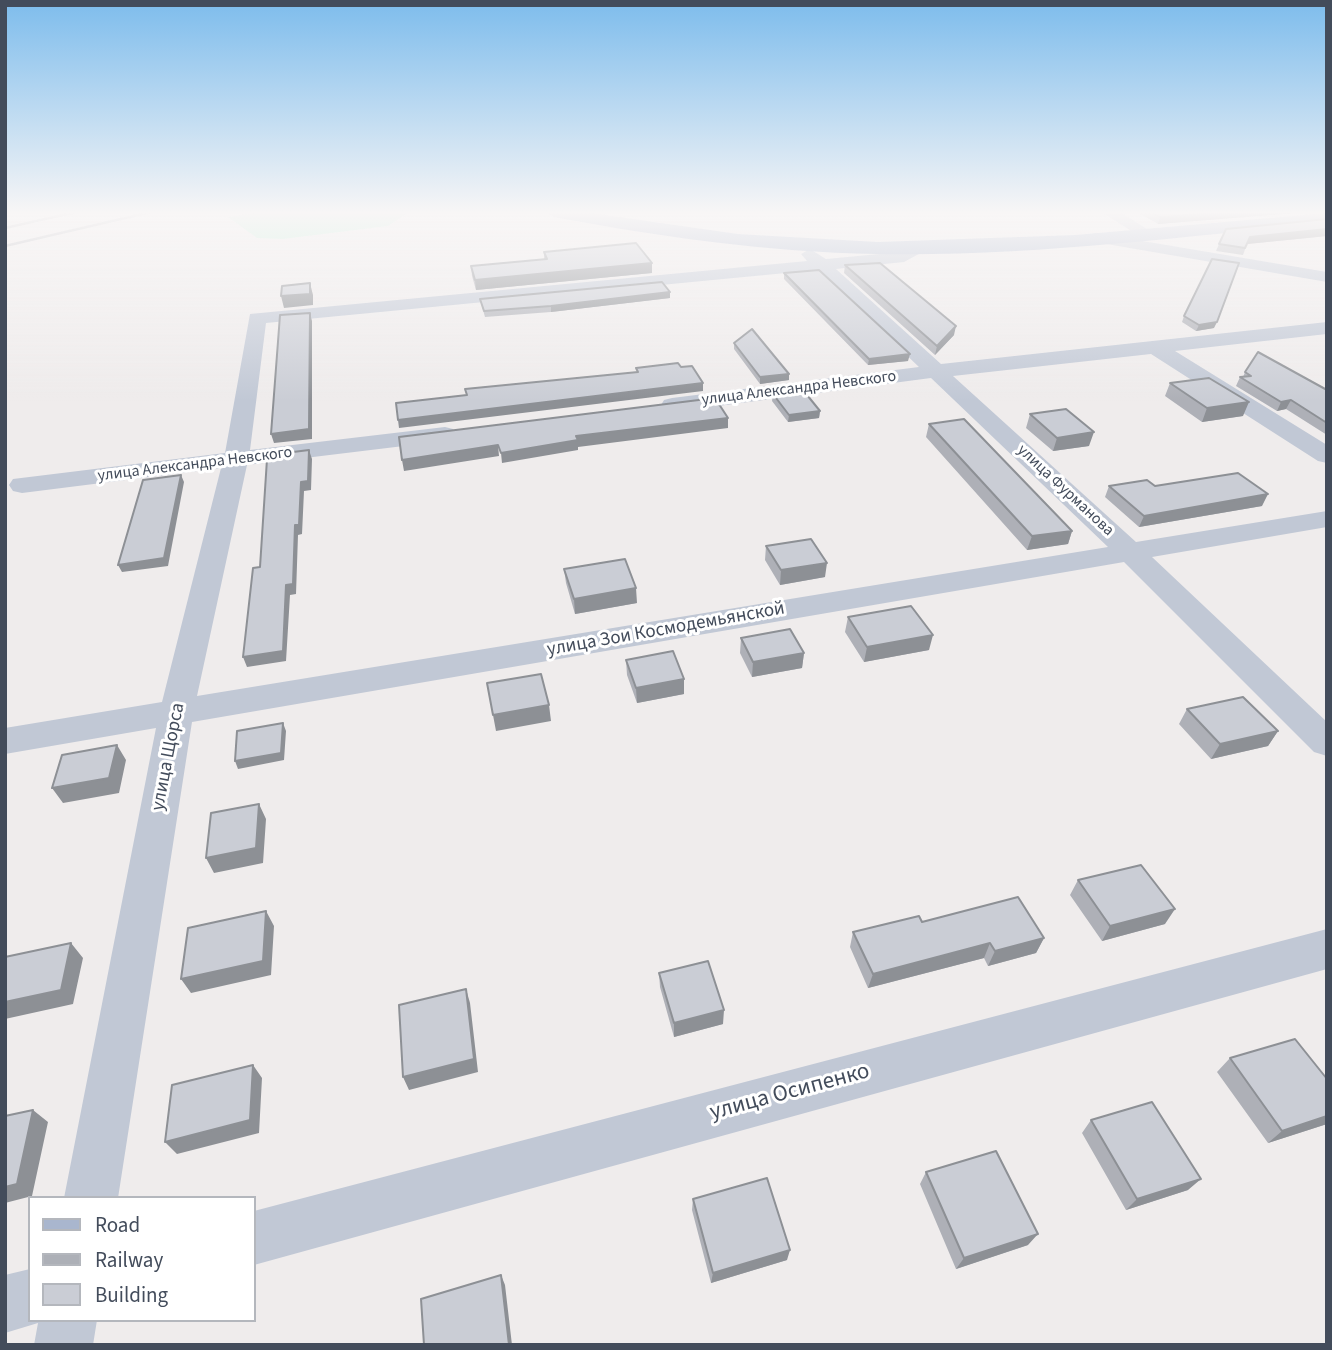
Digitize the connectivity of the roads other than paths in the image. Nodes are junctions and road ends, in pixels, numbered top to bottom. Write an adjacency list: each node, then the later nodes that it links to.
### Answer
1 (705, 275): 11 (street, улица Щорса)
2 (832, 275): 5 (street, улица Фурманова)
3 (1327, 328): 4 (street, улица Александра Невского)
4 (1158, 349): 5 (street, улица Александра Невского); 8 (street)
5 (936, 372): 6 (street, улица Александра Невского); 14 (street, улица Фурманова)
6 (648, 408)
7 (1327, 425): 8 (street)
8 (1288, 430): 10 (street)
9 (470, 431): 11 (street, улица Александра Невского)
10 (1327, 456)
11 (236, 460): 12 (street, улица Александра Невского); 15 (street, улица Щорса)
12 (22, 485)
13 (1327, 519): 14 (street, улица Зои Космодемьянской)
14 (1129, 551): 15 (street, улица Зои Космодемьянской); 17 (street, улица Фурманова)
15 (176, 714): 16 (street, улица Зои Космодемьянской); 19 (street, улица Щорса)
16 (5, 741)
17 (1327, 743)
18 (1327, 949): 20 (street, улица Осипенко)
19 (91, 1196)
20 (256, 1237)
21 (28, 1298): 22 (street)
22 (5, 1304)
23 (68, 1322): 24 (street)
24 (63, 1345)

